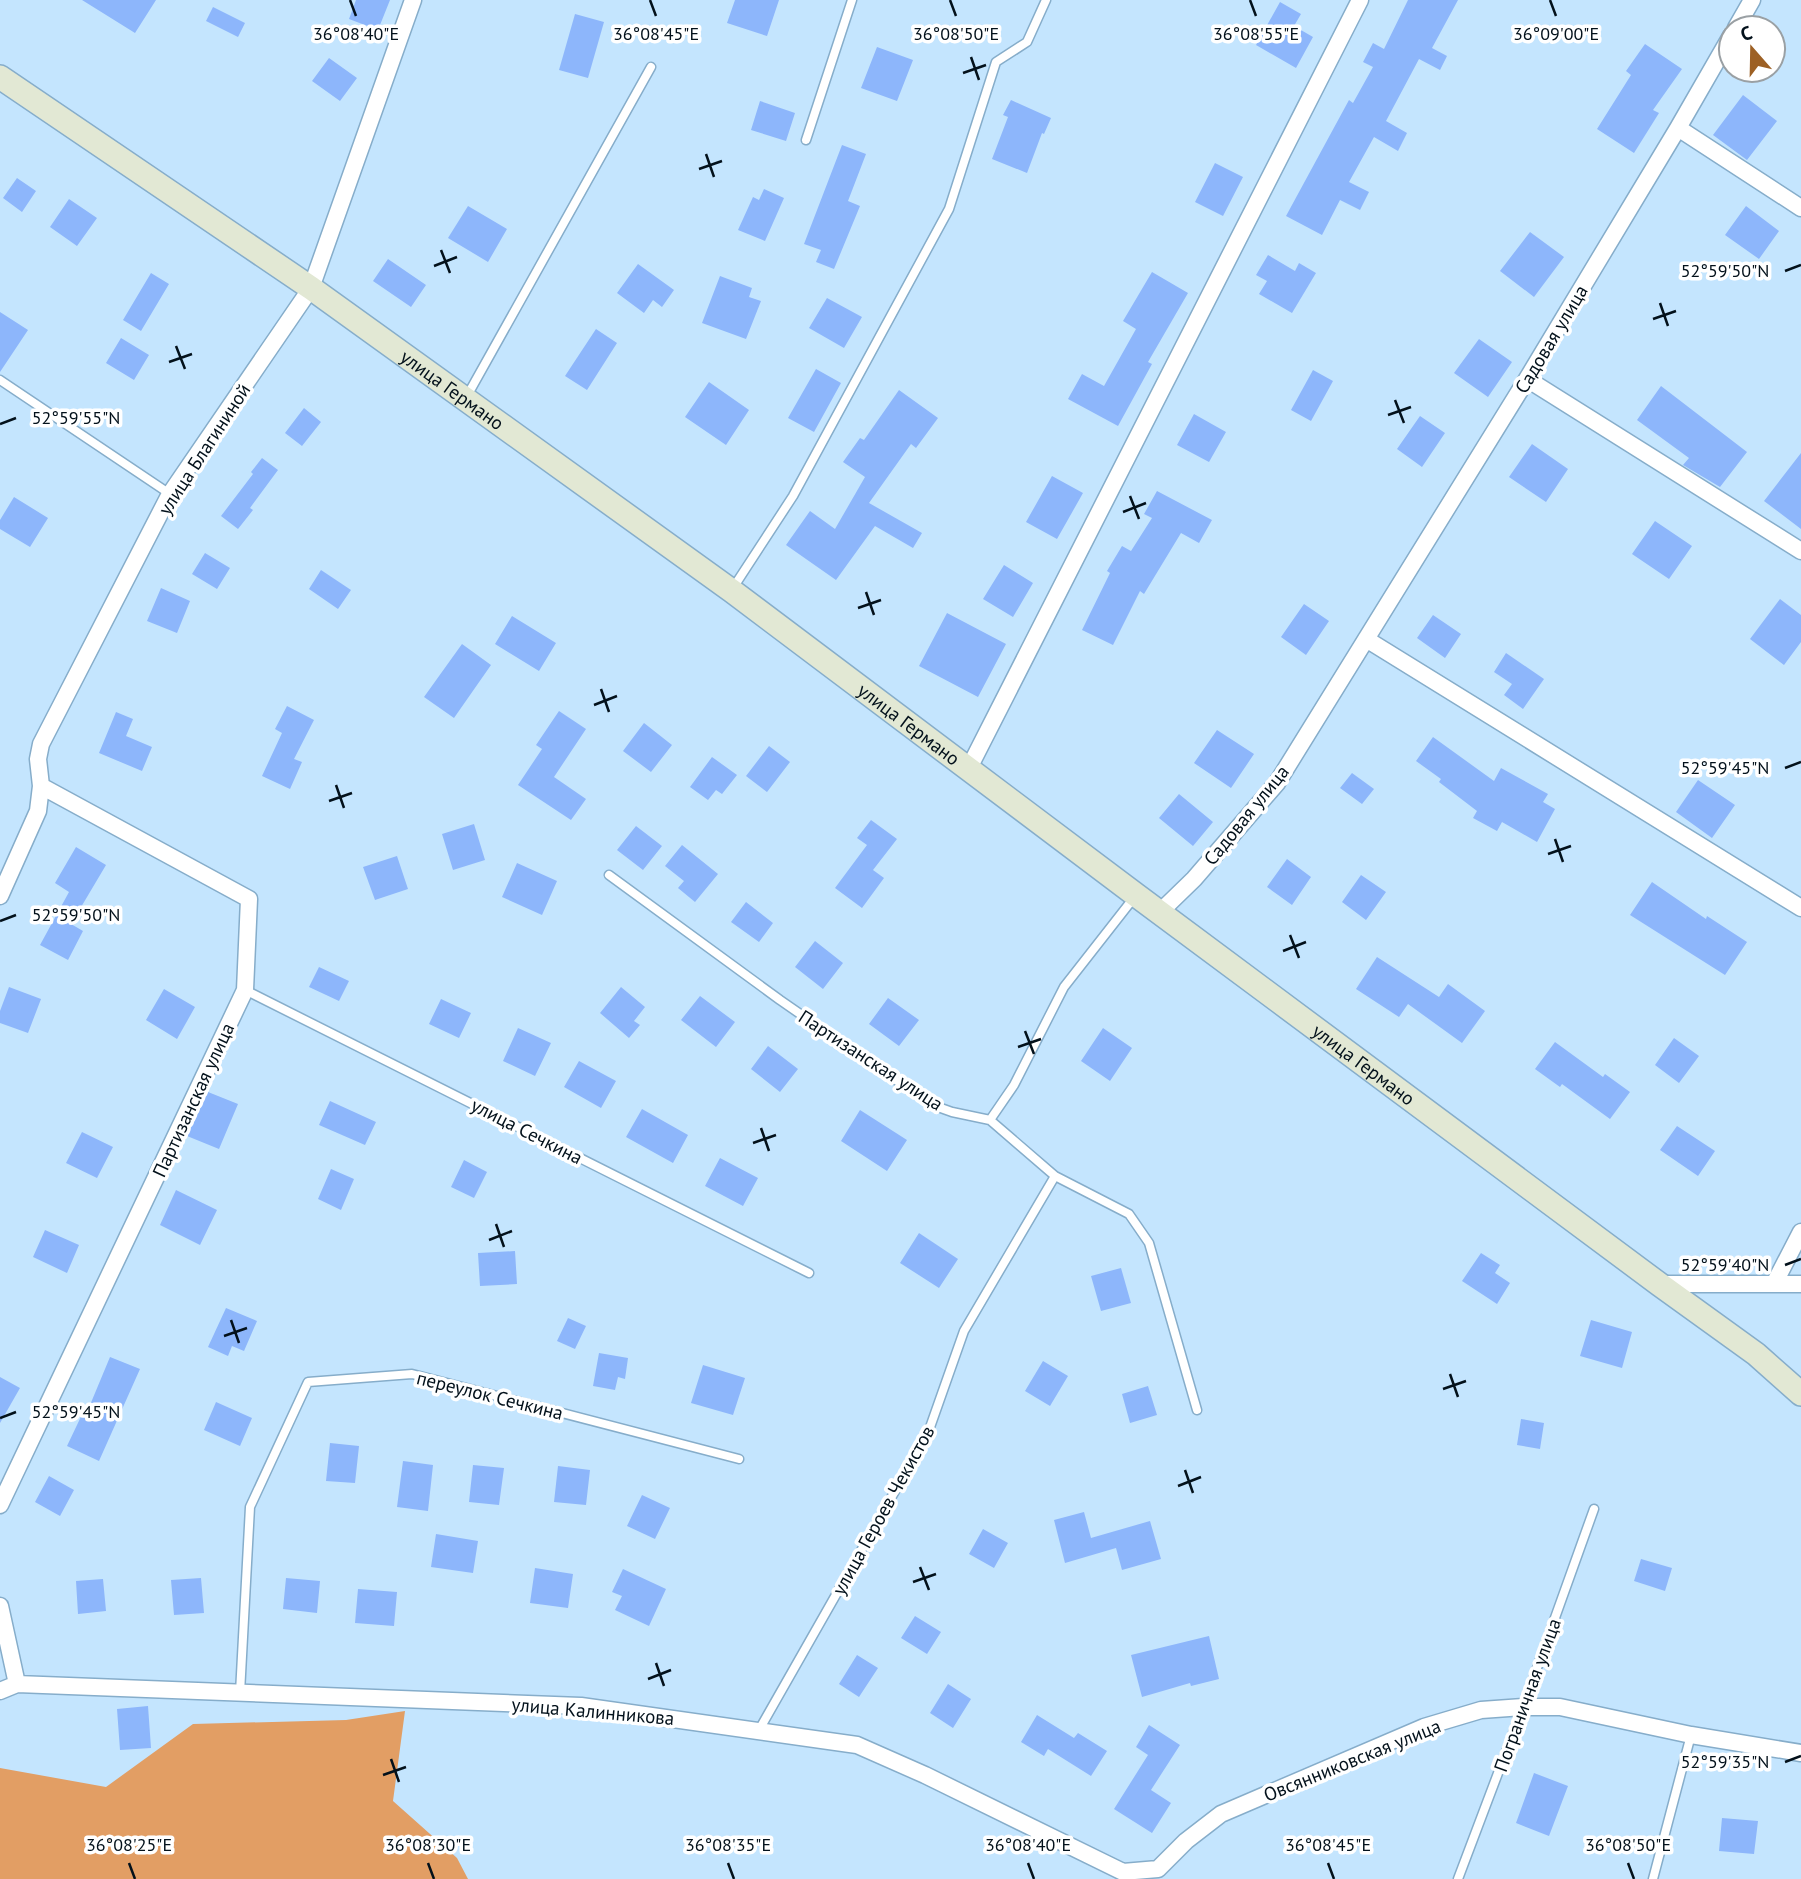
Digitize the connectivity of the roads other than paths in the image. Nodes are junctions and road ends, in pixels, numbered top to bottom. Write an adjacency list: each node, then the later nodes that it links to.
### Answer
1 (412, 0): 11 (street, улица Благининой)
2 (852, 0): 9 (lane)
3 (1046, 0): 17 (lane)
4 (1360, 0): 19 (street)
5 (1717, 60): 8 (street, Садовая улица)
6 (651, 66): 14 (lane)
7 (0, 77): 11 (main road, улица Германо)
8 (1678, 128): 10 (street); 12 (street, Садовая улица)
9 (806, 140)
10 (1801, 208)
11 (311, 288): 14 (main road, улица Германо); 15 (street, улица Благининой)
12 (1527, 379): 16 (street); 18 (street, Садовая улица)
13 (0, 380): 15 (lane)
14 (466, 399): 17 (main road, улица Германо)
15 (170, 494): 20 (street, улица Благининой)
16 (1801, 551)
17 (732, 591): 19 (main road, улица Германо)
18 (1366, 639): 24 (street); 25 (street, Садовая улица)
19 (968, 770): 22 (main road, улица Германо)
20 (41, 786): 23 (street, улица Благининой); 26 (street, Партизанская улица)
21 (609, 874): 27 (lane, Партизанская улица)
22 (1136, 895): 25 (main road, улица Германо); 27 (lane)
23 (0, 896)
24 (1801, 908)
25 (1160, 912): 31 (main road, улица Германо)
26 (245, 990): 30 (lane, улица Сечкина); 37 (street, Партизанская улица)
27 (990, 1120): 28 (lane)
28 (1055, 1176): 35 (lane); 44 (lane, улица Героев Чекистов)
29 (1801, 1232): 32 (street)
30 (809, 1273)
31 (1659, 1284): 32 (street); 34 (main road, улица Германо)
32 (1774, 1284): 33 (street)
33 (1801, 1284)
34 (1801, 1394)
35 (1197, 1410)
36 (739, 1458): 42 (lane, переулок Сечкина)
37 (0, 1505)
38 (1594, 1509): 43 (lane, Пограничная улица)
39 (0, 1606): 40 (street)
40 (17, 1684): 41 (street, улица Калинникова); 42 (street, улица Калинникова)
41 (0, 1691)
42 (240, 1693): 44 (street, улица Калинникова)
43 (1523, 1707): 45 (street, Овсянниковская улица); 47 (street, Овсянниковская улица); 48 (lane, Пограничная улица)
44 (760, 1730): 47 (street, улица Калинникова)
45 (1691, 1735): 46 (street, Овсянниковская улица); 49 (lane)
46 (1801, 1753)
47 (1158, 1869)
48 (1458, 1879)
49 (1653, 1879)

